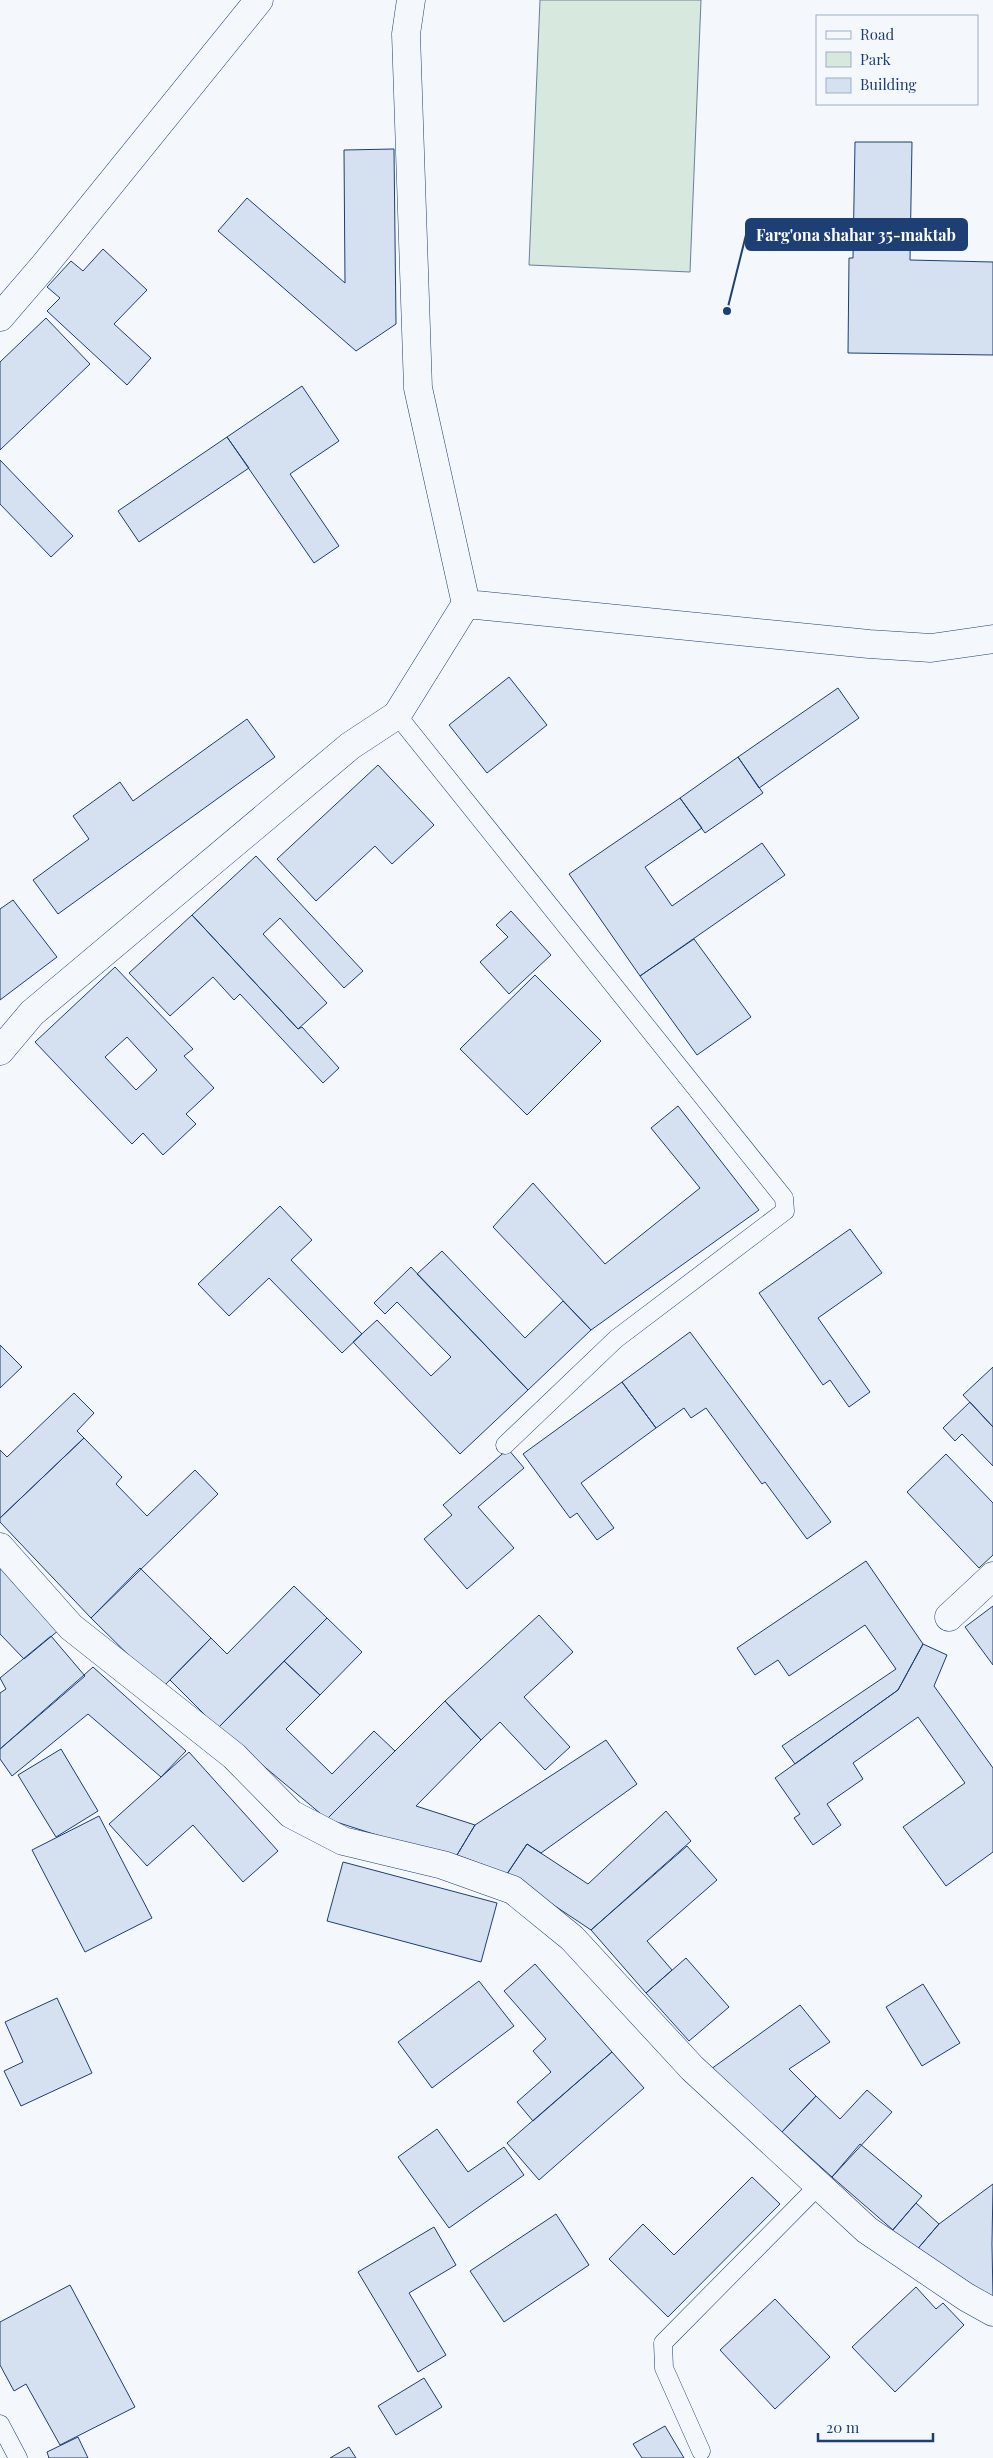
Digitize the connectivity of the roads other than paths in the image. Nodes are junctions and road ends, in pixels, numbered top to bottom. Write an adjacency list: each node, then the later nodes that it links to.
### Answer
1 (258, 0): 3 (street)
2 (411, 0): 4 (street)
3 (0, 317)
4 (466, 604): 5 (street); 6 (street)
5 (993, 639)
6 (397, 715): 7 (street); 8 (lane)
7 (0, 1052)
8 (505, 1444)
9 (0, 1547): 12 (street)
10 (993, 1576): 11 (street)
11 (949, 1617)
12 (819, 2186): 13 (street); 15 (lane)
13 (993, 2312)
14 (0, 2424): 16 (lane)
15 (701, 2451)
16 (18, 2458)

